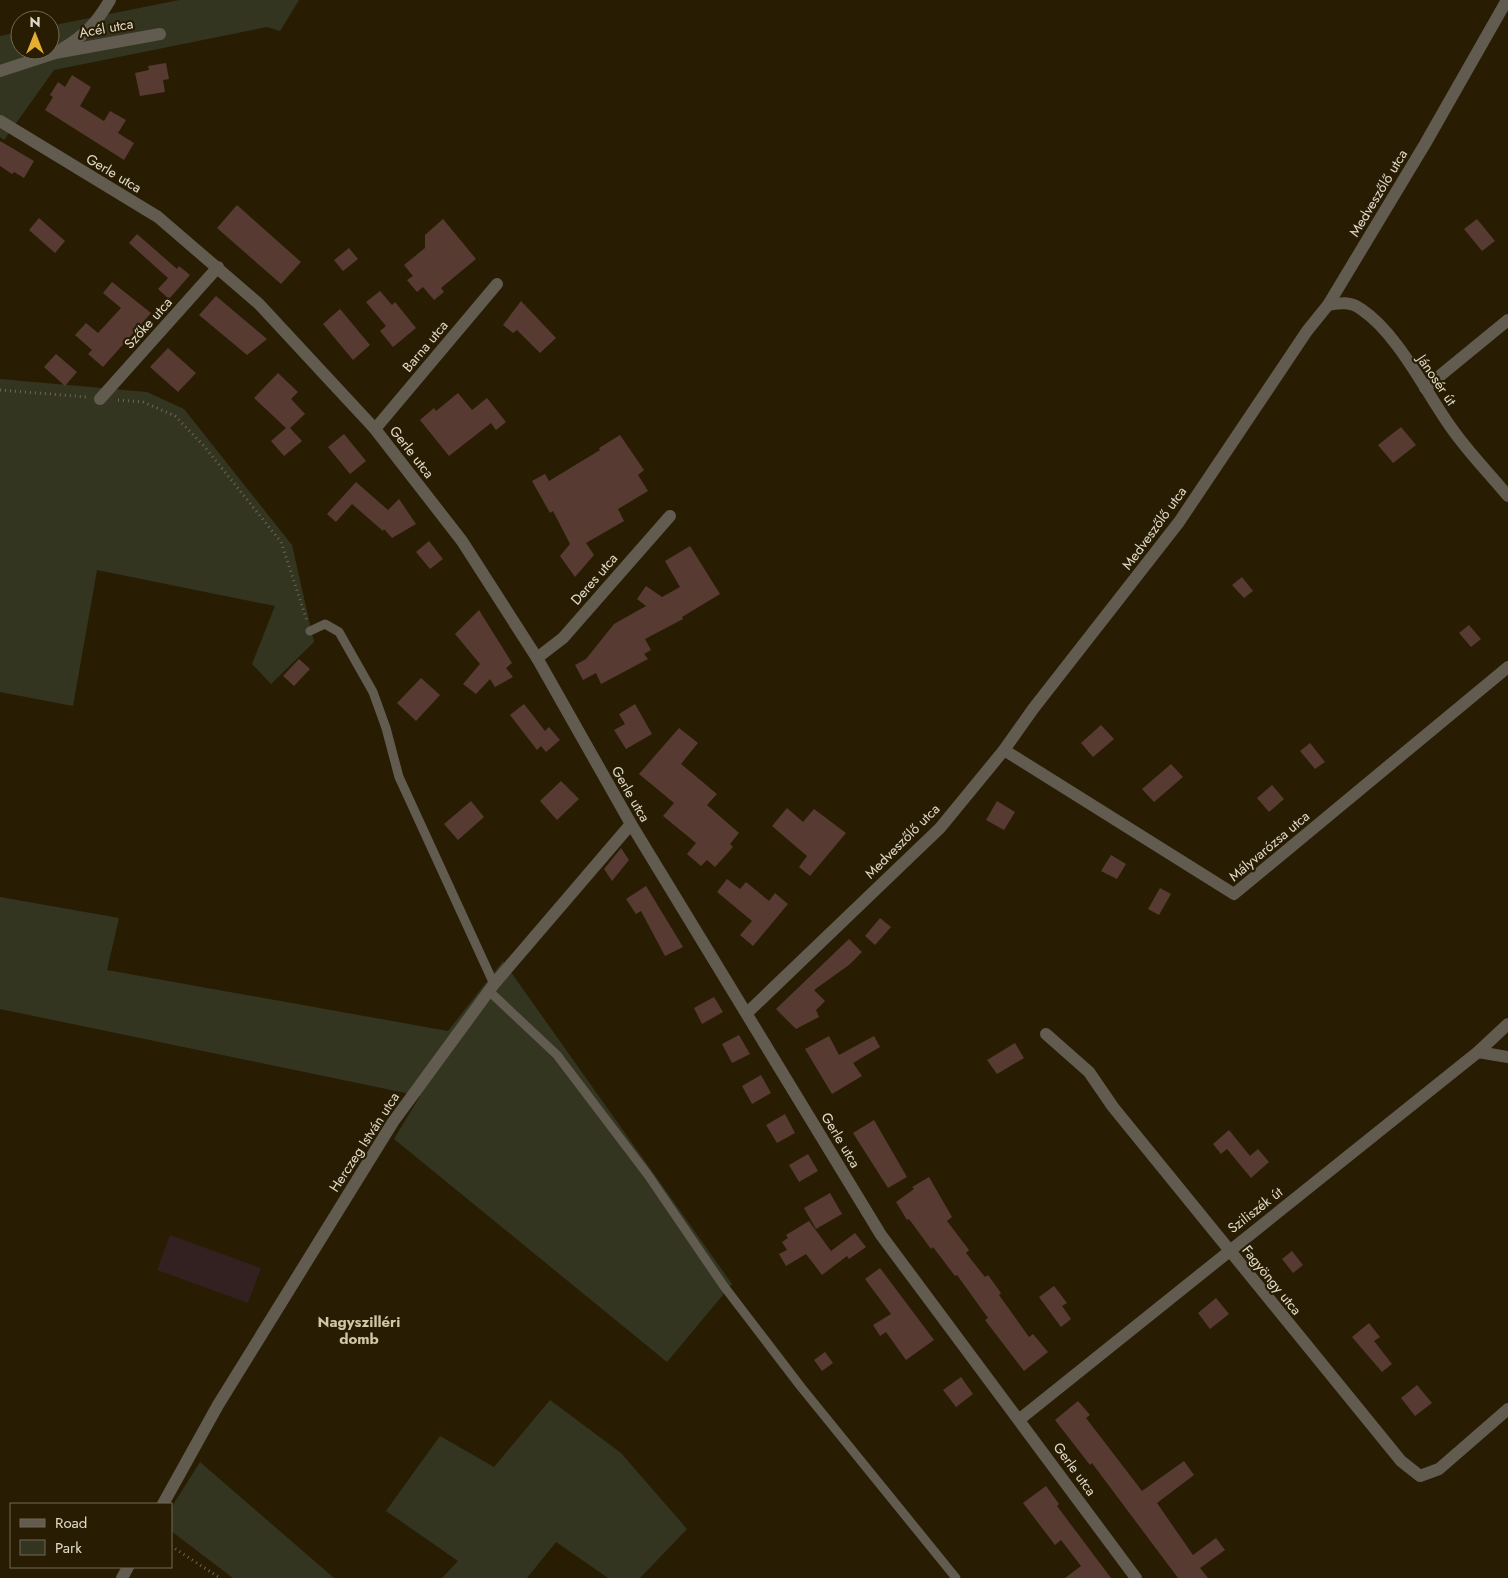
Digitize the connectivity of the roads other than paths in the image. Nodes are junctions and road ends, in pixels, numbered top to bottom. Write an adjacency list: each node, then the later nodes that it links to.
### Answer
1 (110, 0): 4 (street)
2 (1507, 0): 11 (street, Medveszőlő utca)
3 (160, 34): 5 (street, Acél utca)
4 (60, 50)
5 (60, 52)
6 (34, 60): 7 (street, Acél utca)
7 (0, 71)
8 (0, 121): 9 (street, Gerle utca)
9 (218, 267): 14 (street, Szőke utca); 15 (street, Gerle utca)
10 (497, 284): 15 (street, Barna utca)
11 (1328, 305): 13 (street, Jánosér út); 21 (street, Medveszőlő utca)
12 (1508, 320): 13 (street)
13 (1425, 388): 16 (street, Jánosér út)
14 (100, 399)
15 (375, 429): 19 (street, Gerle utca)
16 (1508, 496)
17 (670, 516): 19 (street, Deres utca)
18 (310, 631): 23 (lane)
19 (537, 658): 22 (street, Gerle utca)
20 (1508, 666): 21 (street, Mályvarózsa utca)
21 (1004, 750): 24 (street, Medveszőlő utca)
22 (631, 824): 23 (street, Herczeg István utca); 24 (street, Gerle utca)
23 (491, 988): 32 (street, Herczeg István utca); 33 (lane)
24 (747, 1014): 31 (street, Gerle utca)
25 (1508, 1024): 27 (street, Sziliszék út)
26 (1046, 1034): 29 (street, Fagyöngy utca)
27 (1478, 1052): 28 (street); 29 (street, Sziliszék út)
28 (1508, 1057)
29 (1228, 1250): 30 (street, Fagyöngy utca); 31 (street, Sziliszék út)
30 (1508, 1409)
31 (1020, 1420): 34 (street, Gerle utca)
32 (163, 1503)
33 (956, 1578)
34 (1136, 1578)

